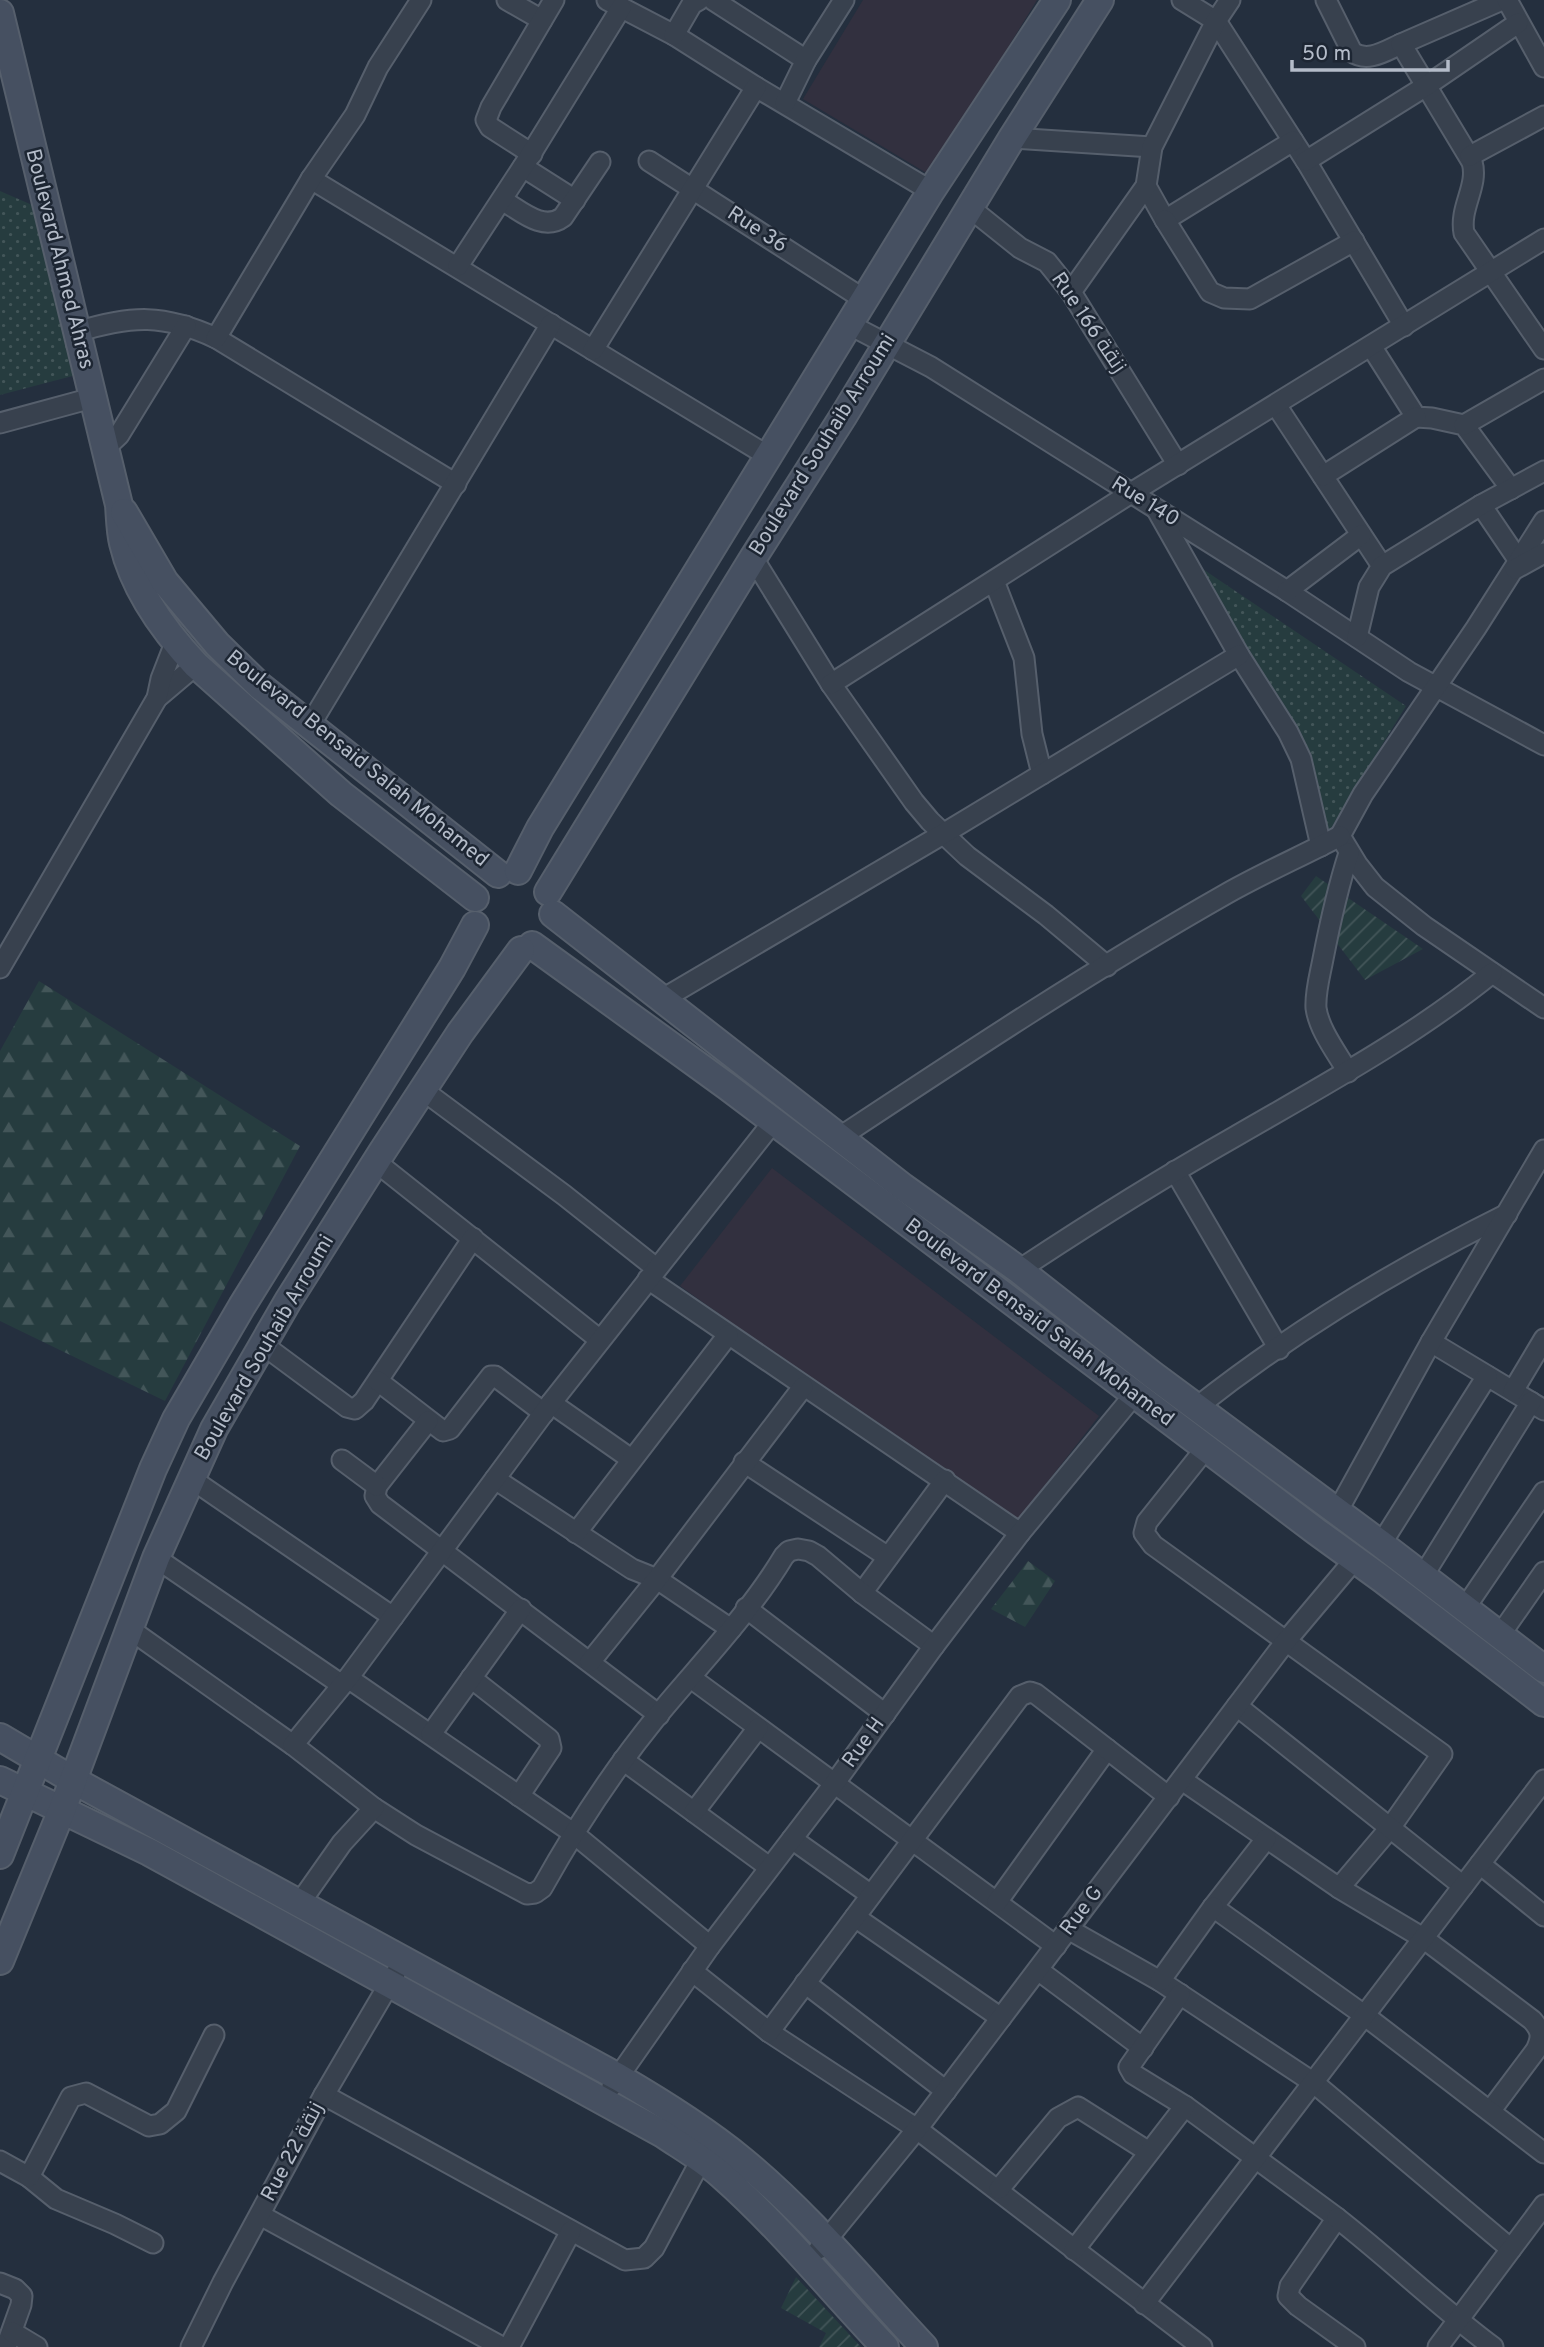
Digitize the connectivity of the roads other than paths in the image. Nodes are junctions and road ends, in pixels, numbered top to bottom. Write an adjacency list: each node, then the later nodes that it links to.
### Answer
1 (421, 0): 35 (street)
2 (507, 0): 15 (street)
3 (554, 0): 15 (street)
4 (713, 0): 21 (street)
5 (844, 0): 21 (street)
6 (1057, 0): 38 (street, Boulevard Souhaib Arroumi)
7 (1100, 0): 27 (street, Boulevard Souhaib Arroumi)
8 (1182, 0): 16 (street)
9 (1230, 0): 16 (street)
10 (1326, 0): 19 (street)
11 (1504, 0): 17 (street); 19 (street)
12 (693, 1): 18 (street)
13 (614, 4): 18 (street); 31 (street)
14 (0, 13): 53 (street, Boulevard Ahmed Ahras)
15 (542, 20): 31 (street)
16 (1216, 20): 28 (street); 29 (street)
17 (1518, 23): 20 (street); 23 (street)
18 (674, 35): 24 (street)
19 (1401, 44): 23 (street)
20 (1539, 47): 22 (street)
21 (806, 60): 25 (street)
22 (1544, 68)
23 (1426, 86): 30 (street); 33 (street)
24 (756, 87): 25 (street); 37 (street)
25 (785, 103): 38 (street)
26 (1544, 116): 30 (street)
27 (1012, 138): 29 (street); 41 (street, Boulevard Souhaib Arroumi)
28 (1293, 141): 33 (street); 42 (street)
29 (1152, 147): 36 (street)
30 (1469, 156): 46 (street)
31 (528, 160): 39 (street); 40 (street)
32 (649, 161): 37 (street, Rue 36)
33 (1306, 161): 44 (street)
34 (600, 162): 40 (street)
35 (311, 178): 45 (street); 54 (street)
36 (1146, 186): 42 (street); 47 (street)
37 (692, 188): 48 (street, Rue 36); 57 (street)
38 (931, 191): 48 (street, Boulevard Souhaib Arroumi)
39 (502, 200): 40 (street); 45 (street)
40 (575, 200)
41 (970, 208): 47 (street, Rue 166 زنقة); 55 (street, Boulevard Souhaib Arroumi)
42 (1165, 220): 44 (street)
43 (1544, 239): 46 (street)
44 (1354, 241): 52 (street)
45 (458, 266): 49 (street)
46 (1490, 271): 52 (street); 58 (street)
47 (1072, 292): 67 (street, Rue 166 زنقة)
48 (865, 300): 50 (street, Boulevard Souhaib Arroumi)
49 (551, 324): 57 (street); 70 (street)
50 (850, 325): 55 (street, Rue 140); 66 (street, Boulevard Souhaib Arroumi)
51 (186, 326): 53 (street); 54 (street); 65 (street)
52 (1404, 326): 56 (street)
53 (77, 332): 60 (street, Boulevard Ahmed Ahras)
54 (216, 338): 70 (street)
55 (888, 343): 72 (street, Rue 140); 79 (street, Boulevard Souhaib Arroumi)
56 (1371, 346): 61 (street); 62 (street)
57 (593, 349): 66 (street)
58 (1544, 349)
59 (1544, 379): 64 (street)
60 (92, 398): 63 (street); 65 (street, Boulevard Ahmed Ahras)
61 (1276, 405): 67 (street); 69 (street)
62 (1416, 417): 64 (street); 69 (street)
63 (0, 423)
64 (1464, 425): 71 (street)
65 (104, 449): 73 (street, Boulevard Ahmed Ahras)
66 (768, 456): 99 (street, Boulevard Souhaib Arroumi)
67 (1178, 465): 72 (street)
68 (1544, 471): 71 (street)
69 (1323, 476): 77 (street)
70 (456, 484): 93 (street)
71 (1511, 489): 74 (street)
72 (1131, 493): 75 (street, Rue 140); 82 (street)
73 (119, 505): 84 (street, Boulevard Ahmed Ahras); 86 (street, Boulevard Ahmed Ahras)
74 (1481, 505): 80 (street); 81 (street)
75 (1156, 509): 83 (street, Rue 140); 88 (street)
76 (1544, 521): 80 (street)
77 (1362, 535): 81 (street); 83 (street)
78 (1544, 553): 80 (street)
79 (753, 558): 90 (street); 101 (street, Boulevard Souhaib Arroumi)
80 (1516, 565): 91 (street)
81 (1382, 566): 85 (street)
82 (994, 581): 90 (street); 95 (street)
83 (1287, 591): 85 (street, Rue 140)
84 (196, 620): 86 (street); 87 (street, Boulevard Ahmed Ahras)
85 (1357, 637): 91 (street, Rue 140)
86 (176, 643): 89 (street, Boulevard Ahmed Ahras); 92 (street)
87 (217, 644): 89 (street); 93 (street, Boulevard Bensaid Salah Mohamed)
88 (1239, 655): 95 (street); 98 (street)
89 (196, 665): 92 (street); 100 (street, Boulevard Bensaid Salah Mohamed)
90 (831, 684): 96 (street)
91 (1435, 687): 94 (street, Rue 140); 97 (street)
92 (157, 698): 105 (street)
93 (310, 725): 99 (street, Boulevard Bensaid Salah Mohamed)
94 (1544, 745)
95 (1042, 774): 96 (street)
96 (943, 834): 104 (street); 107 (street)
97 (1344, 845): 98 (street); 106 (street); 109 (street)
98 (1321, 846): 104 (street)
99 (508, 872): 100 (street); 101 (street)
100 (475, 898): 102 (street)
101 (550, 903): 103 (street); 107 (street, Boulevard Bensaid Salah Mohamed)
102 (475, 925): 103 (street); 179 (street, Boulevard Souhaib Arroumi)
103 (526, 948): 110 (street, Boulevard Souhaib Arroumi); 111 (street, Boulevard Bensaid Salah Mohamed)
104 (1107, 966): 112 (street)
105 (0, 968)
106 (1492, 972): 108 (street); 109 (street)
107 (661, 1000): 112 (street, Boulevard Bensaid Salah Mohamed)
108 (1544, 1008)
109 (1348, 1072): 115 (street)
110 (424, 1091): 114 (street, Boulevard Souhaib Arroumi); 119 (street)
111 (773, 1122): 119 (street); 130 (street, Boulevard Bensaid Salah Mohamed)
112 (840, 1138): 118 (street, Boulevard Bensaid Salah Mohamed)
113 (1544, 1150): 116 (street)
114 (376, 1162): 117 (street); 124 (street, Boulevard Souhaib Arroumi)
115 (1175, 1171): 118 (street); 125 (street)
116 (1508, 1214): 123 (street); 125 (street)
117 (473, 1238): 122 (street); 127 (street)
118 (1019, 1270): 132 (street, Boulevard Bensaid Salah Mohamed)
119 (652, 1273): 120 (street); 122 (street)
120 (728, 1335): 128 (street); 136 (street)
121 (1544, 1339): 129 (street)
122 (600, 1340): 133 (street)
123 (1431, 1342): 126 (street); 144 (street)
124 (262, 1344): 127 (street); 139 (street, Boulevard Souhaib Arroumi)
125 (1279, 1349): 132 (street)
126 (1487, 1376): 129 (street); 147 (street)
127 (378, 1381): 134 (street)
128 (803, 1387): 138 (street); 141 (street)
129 (1513, 1391): 131 (street)
130 (1134, 1395): 135 (street, Boulevard Bensaid Salah Mohamed); 146 (street, Rue H)
131 (1537, 1406): 153 (street)
132 (1196, 1407): 144 (street, Boulevard Bensaid Salah Mohamed)
133 (547, 1408): 134 (street); 136 (street); 140 (street)
134 (428, 1421): 142 (street)
135 (1206, 1448): 151 (street, Boulevard Bensaid Salah Mohamed); 163 (street)
136 (631, 1459): 145 (street)
137 (342, 1460): 142 (street)
138 (744, 1462): 149 (street); 154 (street)
139 (190, 1478): 150 (street, Boulevard Souhaib Arroumi); 159 (street)
140 (495, 1479): 145 (street); 148 (street)
141 (946, 1480): 146 (street); 149 (street)
142 (377, 1486): 148 (street)
143 (1544, 1492): 157 (street)
144 (1336, 1512): 147 (street, Boulevard Bensaid Salah Mohamed)
145 (576, 1533): 154 (street)
146 (1020, 1533): 164 (street, Rue H)
147 (1381, 1544): 153 (street, Boulevard Bensaid Salah Mohamed)
148 (443, 1550): 158 (street); 159 (street)
149 (888, 1557): 155 (street)
150 (156, 1558): 160 (street, Boulevard Souhaib Arroumi); 169 (street)
151 (1355, 1559): 163 (street, Rue G); 170 (street, Boulevard Bensaid Salah Mohamed)
152 (1544, 1572): 162 (street)
153 (1423, 1576): 157 (street, Boulevard Bensaid Salah Mohamed)
154 (657, 1579): 161 (street); 165 (street)
155 (862, 1593): 156 (street); 164 (street)
156 (746, 1608): 161 (street); 173 (street)
157 (1465, 1608): 162 (street, Boulevard Bensaid Salah Mohamed)
158 (521, 1609): 165 (street); 167 (street)
159 (393, 1617): 169 (street)
160 (128, 1628): 177 (street); 182 (street, Boulevard Souhaib Arroumi)
161 (731, 1629): 168 (street)
162 (1500, 1634): 166 (street, Boulevard Bensaid Salah Mohamed)
163 (1286, 1641): 171 (street, Rue G); 192 (street)
164 (934, 1646): 173 (street, Rue H)
165 (590, 1662): 172 (street)
166 (1544, 1669)
167 (471, 1678): 175 (street); 187 (street)
168 (691, 1678): 172 (street); 174 (street)
169 (345, 1681): 175 (street); 177 (street)
170 (1544, 1703)
171 (1237, 1706): 183 (street, Rue G); 192 (street)
172 (659, 1714): 180 (street)
173 (885, 1714): 185 (street, Rue H)
174 (758, 1728): 185 (street); 191 (street)
175 (431, 1734): 187 (street)
176 (0, 1737): 179 (street)
177 (293, 1745): 189 (street)
178 (1107, 1749): 188 (street); 196 (street); 203 (street)
179 (39, 1760): 182 (street); 186 (street, Boulevard Souhaib Arroumi)
180 (623, 1760): 191 (street); 193 (street)
181 (0, 1780): 186 (street)
182 (73, 1780): 190 (street, Boulevard Souhaib Arroumi); 204 (street)
183 (1182, 1780): 188 (street, Rue G); 195 (street)
184 (1544, 1780): 198 (street)
185 (834, 1784): 194 (street, Rue H); 196 (street)
186 (26, 1793): 190 (street); 197 (street, Boulevard Souhaib Arroumi)
187 (519, 1796): 193 (street)
188 (1168, 1797): 208 (street, Rue G)
189 (374, 1808): 193 (street); 204 (street)
190 (62, 1810): 212 (street, Boulevard Souhaib Arroumi); 218 (street)
191 (694, 1812): 199 (street)
192 (1390, 1828): 200 (street); 201 (street)
193 (573, 1833): 210 (street)
194 (792, 1839): 199 (street, Rue H); 202 (street)
195 (1266, 1839): 201 (street); 205 (street)
196 (913, 1841): 202 (street); 203 (street)
197 (0, 1855)
198 (1480, 1864): 200 (street); 206 (street)
199 (769, 1867): 210 (street, Rue H)
200 (1463, 1886): 209 (street)
201 (1339, 1888): 209 (street)
202 (871, 1895): 207 (street)
203 (997, 1902): 211 (street)
204 (299, 1904): 213 (street)
205 (1213, 1907): 216 (street); 220 (street)
206 (1544, 1916)
207 (855, 1917): 217 (street); 221 (street)
208 (1069, 1929): 211 (street, Rue G); 216 (street)
209 (1423, 1938): 220 (street); 231 (street)
210 (710, 1946): 215 (street, Rue H)
211 (1056, 1946): 214 (street, Rue G)
212 (0, 1961)
213 (402, 1961): 218 (street, Rue 22 زنقة); 225 (street)
214 (1038, 1970): 221 (street, Rue G); 224 (street)
215 (692, 1971): 222 (street); 225 (street, Rue H)
216 (1160, 1982): 219 (street)
217 (806, 1983): 222 (street); 227 (street)
218 (389, 1985): 228 (street, Rue 22 زنقة); 229 (street)
219 (1180, 1994): 224 (street); 226 (street)
220 (1364, 2015): 226 (street); 231 (street)
221 (1001, 2018): 227 (street, Rue G)
222 (769, 2032): 232 (street)
223 (214, 2035): 238 (street)
224 (1143, 2048): 230 (street)
225 (618, 2077): 229 (street, Rue H); 244 (street)
226 (1314, 2083): 235 (street); 246 (street)
227 (946, 2091): 232 (street, Rue G)
228 (324, 2095): 241 (street, Rue 22 زنقة); 243 (street)
229 (602, 2099): 236 (street)
230 (1185, 2106): 233 (street); 235 (street)
231 (1490, 2110): 234 (street)
232 (917, 2129): 239 (street); 244 (street, Rue G)
233 (1149, 2152): 239 (street); 247 (street)
234 (1544, 2154)
235 (1255, 2158): 242 (street); 250 (street)
236 (701, 2160): 243 (street); 248 (street)
237 (0, 2161): 238 (street)
238 (29, 2177): 245 (street)
239 (999, 2189): 247 (street)
240 (1544, 2205): 246 (street)
241 (260, 2215): 254 (street, Rue 22 زنقة); 255 (street)
242 (1337, 2218): 251 (street); 260 (street)
243 (571, 2231): 256 (street)
244 (826, 2241): 248 (street, Rue G); 258 (street)
245 (153, 2243)
246 (1511, 2249): 251 (street)
247 (1074, 2250): 250 (street)
248 (808, 2262): 257 (street)
249 (0, 2283): 252 (street)
250 (1144, 2304): 259 (street)
251 (1458, 2321): 261 (street); 262 (street)
252 (9, 2339): 253 (street)
253 (37, 2347)
254 (191, 2347)
255 (502, 2347)
256 (509, 2347)
257 (885, 2347)
258 (924, 2347)
259 (1202, 2347)
260 (1355, 2347)
261 (1438, 2347)
262 (1493, 2347)

